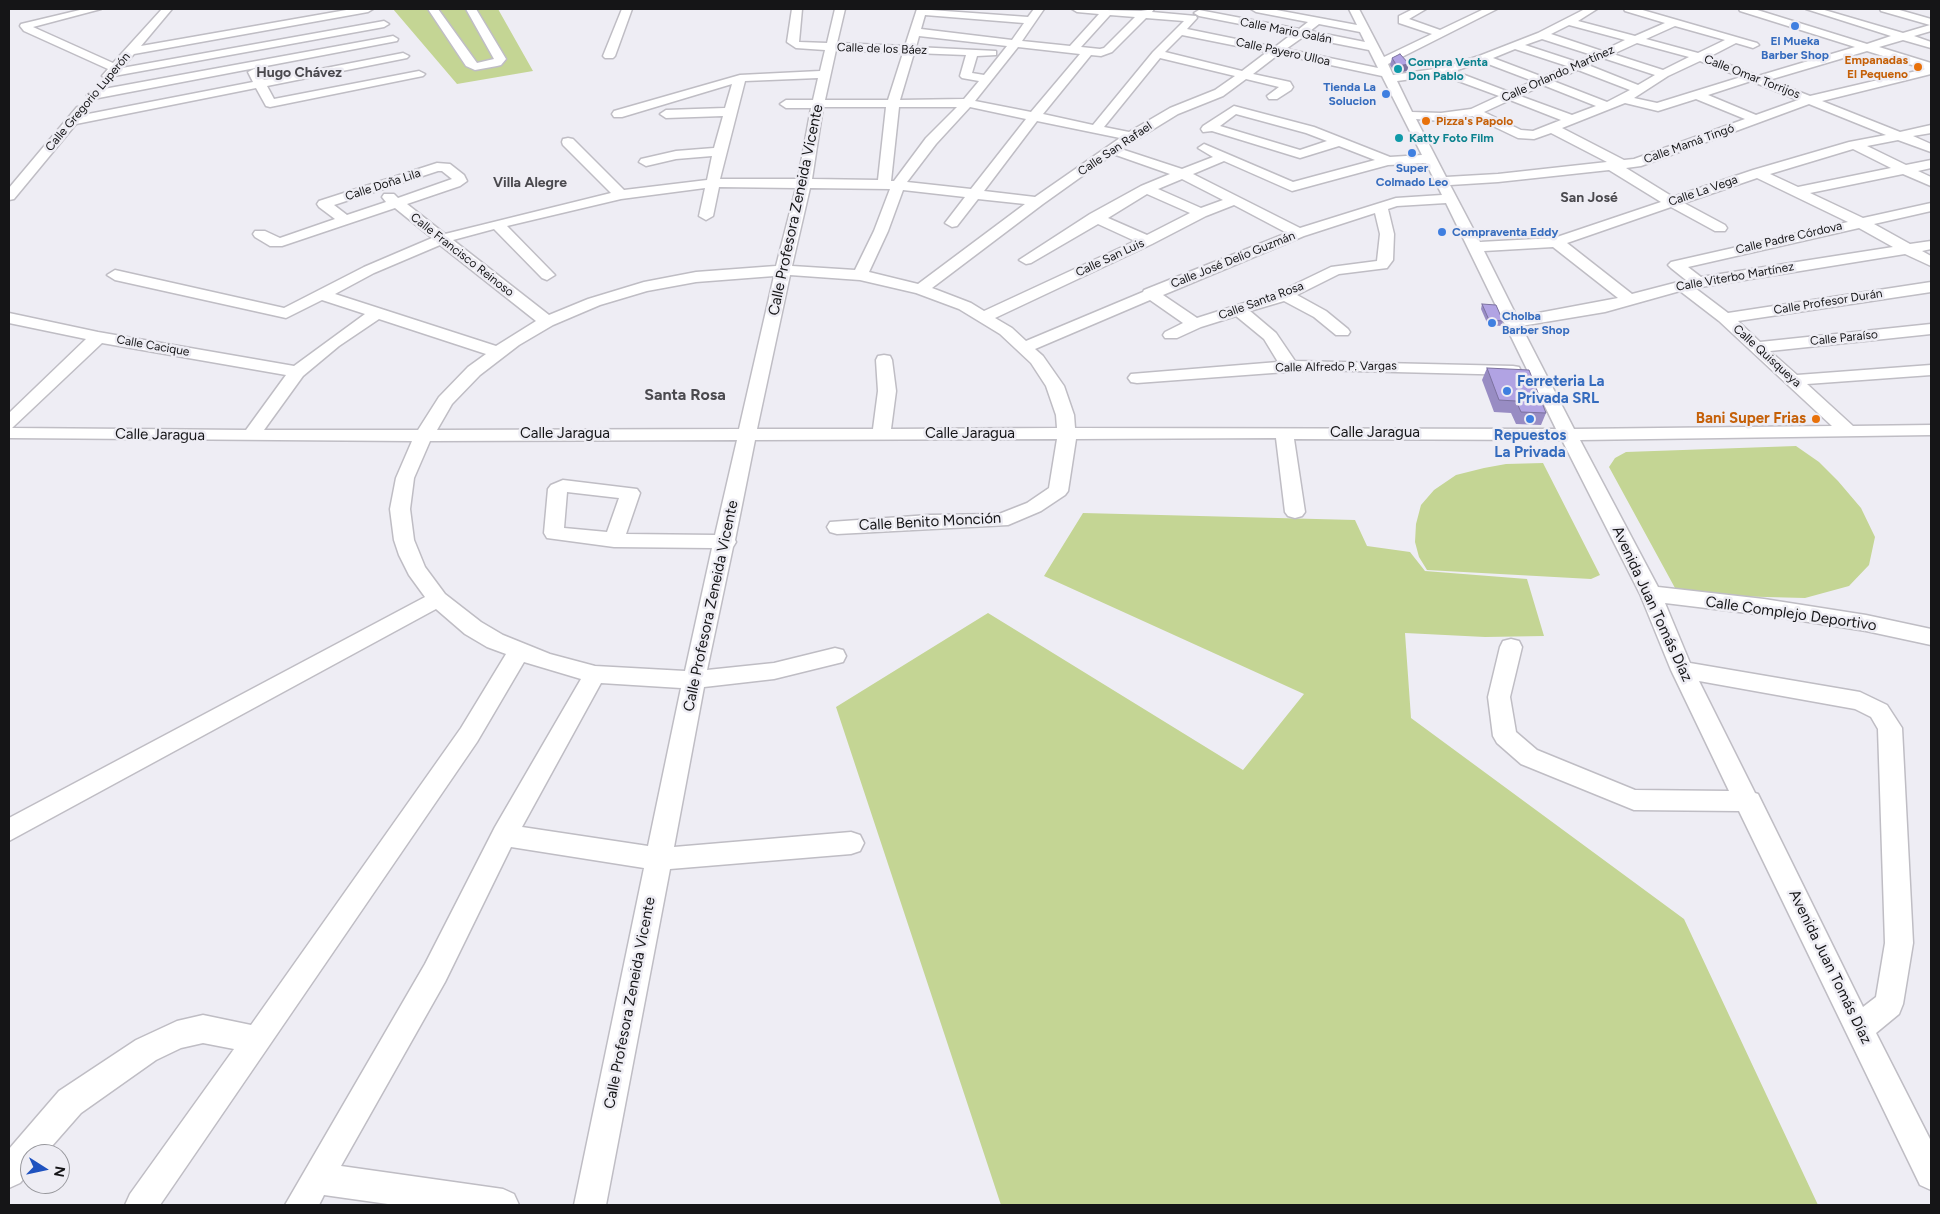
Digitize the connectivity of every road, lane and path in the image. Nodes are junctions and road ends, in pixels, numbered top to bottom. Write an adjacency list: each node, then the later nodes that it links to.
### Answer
1 (96, 9): 75 (street)
2 (170, 9): 58 (street, Calle Gregorio Luperón)
3 (299, 9): 29 (street)
4 (368, 9): 25 (street)
5 (372, 9): 36 (street)
6 (433, 9): 7 (street)
7 (471, 9)
8 (627, 9): 66 (street)
9 (797, 9): 54 (street, Calle de los Báez)
10 (840, 9): 54 (street, Calle Profesora Zeneida Vicente)
11 (1038, 9): 30 (street)
12 (1077, 9): 24 (street, Calle Mario Galán)
13 (1248, 9): 31 (street)
14 (1256, 9): 32 (street)
15 (1354, 9): 69 (street, Avenida Juan Tomás Díaz)
16 (1421, 9): 43 (street)
17 (1492, 9): 43 (street)
18 (1592, 9): 33 (street)
19 (1629, 9): 34 (street)
20 (1745, 9): 55 (street)
21 (1811, 9): 45 (street)
22 (1885, 9): 35 (street)
23 (921, 10): 30 (street); 41 (street)
24 (1108, 10): 26 (street, Calle Mario Galán); 57 (street)
25 (343, 11): 29 (street)
26 (1146, 12): 27 (street, Calle Mario Galán); 61 (street)
27 (1198, 13): 31 (street, Calle Mario Galán); 40 (street)
28 (252, 15): 37 (street)
29 (304, 20): 37 (street)
30 (1032, 20): 49 (street)
31 (1234, 20): 42 (street, Calle Mario Galán)
32 (1317, 21): 42 (street, Calle San Rafael); 69 (street)
33 (1567, 21): 44 (street); 46 (street, Calle Omar Torrijos)
34 (1675, 22): 39 (street); 46 (street, Calle Orlando Martínez)
35 (1931, 22)
36 (384, 24): 47 (street); 75 (street)
37 (261, 26): 58 (street)
38 (1931, 28): 45 (street)
39 (1700, 29): 48 (street); 53 (street)
40 (1180, 30): 59 (street, Calle Payero Ulloa); 63 (street)
41 (916, 32): 49 (street); 56 (street)
42 (1301, 34): 59 (street, Calle San Rafael); 69 (street, Calle Mario Galán)
43 (1442, 34): 69 (street)
44 (1542, 35): 52 (street); 64 (street)
45 (1904, 36): 51 (street); 55 (street)
46 (1636, 38): 53 (street, Calle Omar Torrijos); 64 (street, Calle Orlando Martínez)
47 (393, 39): 65 (street); 72 (street)
48 (1736, 40): 50 (street); 67 (street)
49 (1015, 42): 57 (street); 62 (street)
50 (1753, 45)
51 (1931, 45)
52 (1516, 46): 68 (street); 73 (street)
53 (1661, 46): 67 (street, Calle Omar Torrijos); 71 (street)
54 (832, 47): 56 (street, Calle de los Báez); 79 (street, Calle Profesora Zeneida Vicente)
55 (1870, 48): 74 (street); 83 (street)
56 (910, 49): 60 (street, Calle de los Báez); 94 (street)
57 (1073, 50): 61 (street)
58 (130, 51): 75 (street, Calle Gregorio Luperón)
59 (1277, 51): 69 (street, Calle Payero Ulloa); 80 (street, Calle San Rafael)
60 (972, 52): 62 (street, Calle de los Báez); 84 (street)
61 (1087, 53): 104 (street)
62 (1007, 54): 84 (street)
63 (1156, 54): 70 (street); 108 (street)
64 (1604, 54): 71 (street); 73 (street, Calle Orlando Martínez)
65 (403, 56): 86 (street); 86 (street)
66 (609, 56)
67 (1700, 57): 81 (street); 83 (street, Calle Omar Torrijos)
68 (1483, 58): 77 (street); 85 (street)
69 (1379, 59): 77 (street); 103 (street, Avenida Juan Tomás Díaz)
70 (1185, 60): 76 (street); 80 (street)
71 (1626, 62): 81 (street)
72 (252, 66): 86 (street); 89 (street)
73 (1578, 66): 85 (street, Calle Orlando Martínez); 87 (street)
74 (1931, 67)
75 (113, 70): 89 (street, Calle Gregorio Luperón)
76 (1173, 70)
77 (1442, 71): 91 (street)
78 (1931, 71): 93 (street, Calle Mamá Tingó)
79 (825, 74): 82 (street); 95 (street, Calle Profesora Zeneida Vicente)
80 (1246, 74): 90 (street); 112 (street, Calle San Rafael)
81 (1664, 74): 87 (street)
82 (740, 78): 99 (street); 101 (street)
83 (1757, 78): 88 (street); 93 (street, Calle Omar Torrijos)
84 (987, 79): 97 (street)
85 (1546, 81): 91 (street, Calle Orlando Martínez); 98 (street)
86 (259, 84): 107 (street)
87 (1640, 90): 92 (street)
88 (1697, 94): 92 (street); 106 (street)
89 (93, 95): 107 (street, Calle Gregorio Luperón)
90 (1273, 96)
91 (1509, 96): 100 (street, Calle Orlando Martínez); 105 (street)
92 (1624, 99): 98 (street)
93 (1809, 100): 106 (street, Calle Mamá Tingó); 111 (street, Calle Omar Torrijos)
94 (893, 102): 95 (street); 97 (street); 132 (street)
95 (818, 103): 96 (street); 131 (street, Calle Profesora Zeneida Vicente)
96 (786, 104)
97 (967, 104): 104 (street); 132 (street)
98 (1607, 106): 105 (street)
99 (731, 112): 102 (street); 119 (street)
100 (1474, 112): 103 (street, Calle Orlando Martínez); 109 (street)
101 (618, 114)
102 (666, 114)
103 (1407, 115): 121 (street, Avenida Juan Tomás Díaz)
104 (1034, 117): 108 (street); 137 (street)
105 (1573, 120): 109 (street)
106 (1756, 120): 125 (street, Calle Mamá Tingó)
107 (72, 121): 139 (street, Calle Gregorio Luperón)
108 (1096, 129): 112 (street)
109 (1553, 129): 125 (street)
110 (1931, 129): 111 (street, Calle La Vega)
111 (1902, 135): 115 (street, Calle La Vega); 117 (street, Calle Omar Torrijos)
112 (1130, 136): 118 (street, Calle San Rafael)
113 (568, 142): 138 (street)
114 (1339, 142): 114 (street); 122 (street)
115 (1854, 145): 126 (street); 127 (street, Calle La Vega)
116 (1204, 148): 120 (street)
117 (1931, 148)
118 (1112, 150): 128 (street); 141 (street, Calle San Rafael)
119 (720, 152): 123 (street); 130 (street)
120 (1223, 157): 122 (street); 128 (street)
121 (1430, 159): 122 (street); 135 (street, Avenida Juan Tomás Díaz)
122 (1388, 161)
123 (646, 162)
124 (1931, 164): 126 (street)
125 (1619, 166): 135 (street, Calle Mamá Tingó); 142 (street)
126 (1906, 170): 129 (street); 136 (street)
127 (1758, 173): 136 (street); 142 (street, Calle La Vega)
128 (1184, 174): 134 (street); 140 (street)
129 (1931, 182)
130 (715, 183): 131 (street); 138 (street); 147 (street)
131 (804, 184): 132 (street); 164 (street, Calle Profesora Zeneida Vicente)
132 (891, 186): 137 (street); 166 (street)
133 (376, 187): 143 (street, Calle Francisco Reinoso); 143 (street, Calle Doña Lila); 149 (street, Calle Doña Lila)
134 (1146, 189): 146 (street); 148 (street)
135 (1445, 190): 145 (street, Calle José Delio Guzmán); 160 (street, Avenida Juan Tomás Díaz)
136 (1799, 191): 150 (street)
137 (974, 194): 141 (street); 151 (street)
138 (620, 195): 152 (street)
139 (9, 196)
140 (1235, 200): 146 (street, Calle San Luis); 154 (street)
141 (1038, 201): 170 (street, Calle San Rafael)
142 (1671, 202): 153 (street); 158 (street, Calle La Vega)
143 (396, 203): 149 (street); 156 (street, Calle Francisco Reinoso)
144 (1931, 207): 150 (street, Calle Padre Córdova)
145 (1381, 208): 154 (street, Calle José Delio Guzmán); 172 (street, Calle Santa Rosa)
146 (1201, 212): 157 (street, Calle San Luis)
147 (706, 216)
148 (1095, 217): 157 (street); 162 (street)
149 (345, 220): 155 (street)
150 (1860, 222): 161 (street); 168 (street, Calle Padre Córdova)
151 (952, 223)
152 (496, 224): 156 (street); 167 (street)
153 (1720, 228)
154 (1299, 233): 171 (street, Calle José Delio Guzmán)
155 (260, 234)
156 (442, 239): 173 (street); 180 (street, Calle Francisco Reinoso)
157 (1147, 241): 177 (street, Calle San Luis)
158 (1556, 242): 160 (street, Calle La Vega); 174 (street)
159 (1931, 245): 161 (street, Calle Viterbo Martínez)
160 (1475, 247): 181 (street, Avenida Juan Tomás Díaz)
161 (1910, 249): 163 (street); 168 (street, Calle Viterbo Martínez)
162 (1026, 260)
163 (1931, 262)
164 (783, 270): 166 (street, Calle Benito Monción); 180 (street, Calle Benito Monción); 203 (street, Calle Profesora Zeneida Vicente)
165 (115, 275): 173 (street)
166 (860, 275): 170 (street, Calle Benito Monción)
167 (546, 276)
168 (1690, 284): 174 (street, Calle Viterbo Martínez); 179 (street, Calle Quisqueya)
169 (1931, 287): 179 (street, Calle Profesor Durán)
170 (922, 289): 177 (street, Calle Benito Monción)
171 (1150, 293): 182 (street); 188 (street, Calle José Delio Guzmán)
172 (1285, 294): 175 (street, Calle Santa Rosa); 184 (street)
173 (322, 295): 176 (street)
174 (1630, 300): 181 (street, Calle Viterbo Martínez)
175 (1240, 310): 182 (street, Calle Santa Rosa); 191 (street)
176 (377, 313): 189 (street); 193 (street)
177 (984, 317): 188 (street, Calle Benito Monción)
178 (9, 318): 186 (street, Calle Cacique)
179 (1725, 318): 187 (street, Calle Quisqueya)
180 (547, 322): 189 (street, Calle Benito Monción)
181 (1511, 323): 194 (street, Avenida Juan Tomás Díaz)
182 (1195, 324): 185 (street, Calle Santa Rosa)
183 (1931, 329): 187 (street, Calle Paraíso)
184 (1342, 332)
185 (1171, 335)
186 (98, 337): 193 (street, Calle Cacique); 197 (street)
187 (1756, 347): 196 (street, Calle Quisqueya)
188 (1025, 348): 204 (street, Calle Benito Monción)
189 (497, 352): 205 (street, Calle Benito Monción)
190 (884, 360): 202 (street)
191 (1289, 367): 194 (street, Calle Alfredo P. Vargas); 195 (street, Calle Alfredo P. Vargas)
192 (1931, 370): 196 (street)
193 (297, 372): 207 (street)
194 (1535, 372): 206 (street, Avenida Juan Tomás Díaz)
195 (1137, 378)
196 (1794, 380): 199 (street, Calle Quisqueya)
197 (9, 423)
198 (1931, 430): 199 (street, Calle Jaragua)
199 (1848, 431): 206 (street, Calle Jaragua)
200 (1284, 432): 204 (street, Calle Jaragua); 206 (street, Calle Jaragua); 208 (street)
201 (9, 433): 207 (street, Calle Jaragua)
202 (881, 433): 203 (street, Calle Jaragua); 204 (street, Calle Jaragua)
203 (748, 434): 205 (street, Calle Jaragua); 211 (street, Calle Profesora Zeneida Vicente)
204 (1068, 434): 209 (street, Calle Benito Monción)
205 (424, 435): 207 (street, Calle Jaragua); 213 (street, Calle Benito Monción)
206 (1568, 435): 212 (street, Avenida Juan Tomás Díaz)
207 (250, 436)
208 (1295, 512)
209 (838, 527)
210 (614, 540): 211 (street)
211 (726, 542): 220 (street, Calle Profesora Zeneida Vicente)
212 (1651, 594): 214 (street, Calle Complejo Deportivo); 218 (street, Avenida Juan Tomás Díaz)
213 (438, 599): 216 (street, Calle Benito Monción); 222 (street)
214 (1931, 637)
215 (1511, 647): 221 (street)
216 (519, 652): 219 (street, Calle Benito Monción); 227 (street)
217 (835, 656): 220 (street, Calle Benito Monción)
218 (1682, 670): 221 (street, Avenida Juan Tomás Díaz); 226 (street)
219 (595, 674): 220 (street, Calle Benito Monción); 223 (street)
220 (694, 680): 225 (street, Calle Profesora Zeneida Vicente)
221 (1749, 801): 226 (street, Avenida Juan Tomás Díaz)
222 (9, 830)
223 (504, 835): 225 (street); 230 (street)
224 (851, 843): 225 (street)
225 (658, 859): 234 (street, Calle Profesora Zeneida Vicente)
226 (1860, 1028): 229 (street, Avenida Juan Tomás Díaz)
227 (257, 1040): 228 (street); 231 (street)
228 (9, 1172)
229 (1931, 1174)
230 (317, 1178): 232 (street); 233 (street)
231 (141, 1205)
232 (301, 1205)
233 (503, 1205)
234 (590, 1205)

